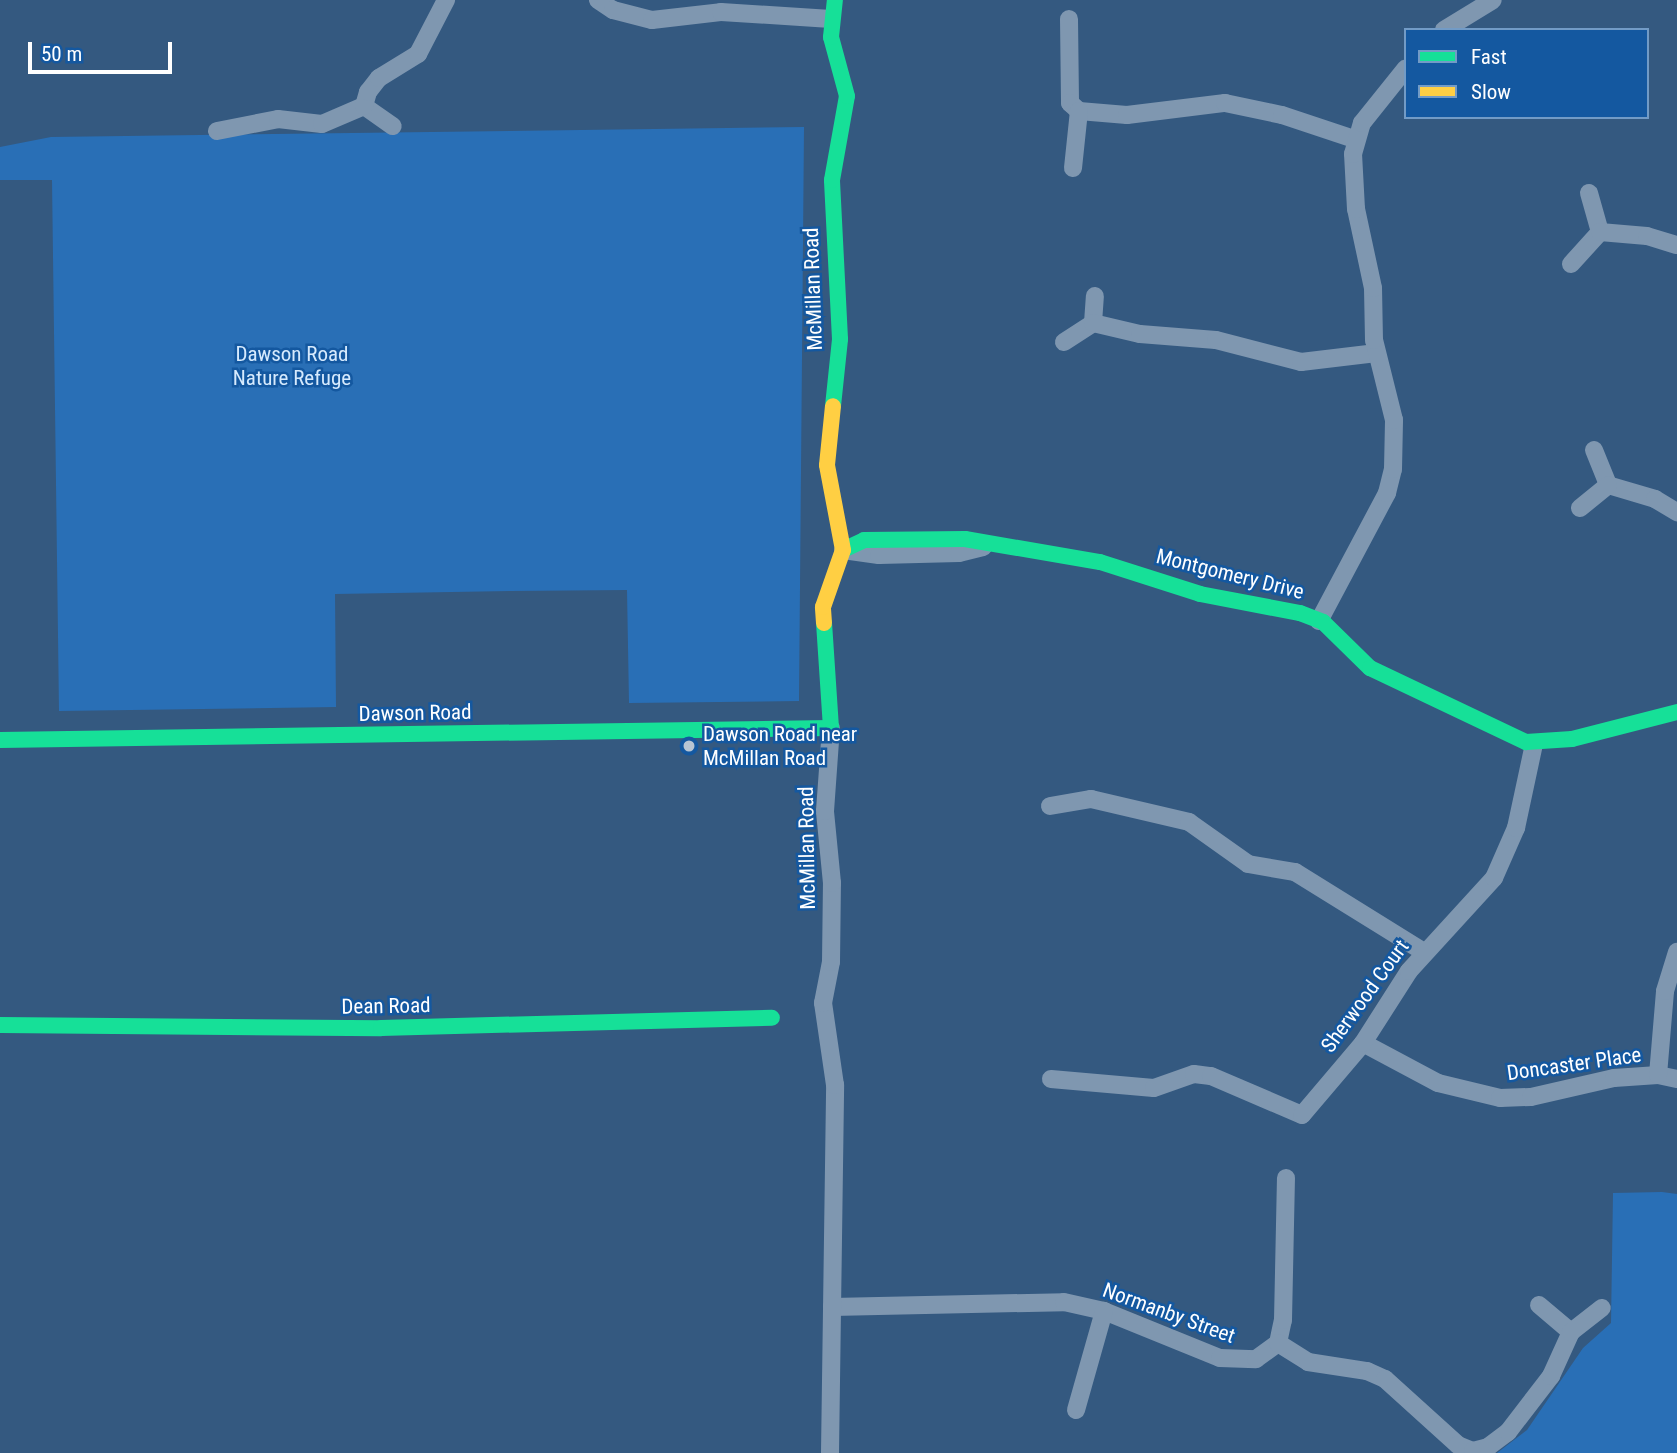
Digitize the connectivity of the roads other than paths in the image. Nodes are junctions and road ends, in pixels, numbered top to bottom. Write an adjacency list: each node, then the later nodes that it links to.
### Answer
1 (446, 0): 9 (street)
2 (598, 0): 5 (street)
3 (835, 0): 5 (street, McMillan Road)
4 (1493, 0): 7 (street)
5 (831, 19): 28 (street, McMillan Road)
6 (1069, 19): 10 (street)
7 (1447, 28)
8 (1404, 70): 13 (street)
9 (364, 106): 11 (street); 12 (street)
10 (1079, 111): 13 (street); 14 (street)
11 (393, 126)
12 (217, 131)
13 (1354, 139): 22 (street)
14 (1073, 169)
15 (1589, 193): 16 (street)
16 (1600, 232): 17 (street); 18 (street)
17 (1677, 245)
18 (1571, 264)
19 (1095, 296): 20 (street)
20 (1093, 323): 21 (street); 22 (street)
21 (1064, 342)
22 (1376, 354): 29 (street)
23 (1594, 450): 24 (street)
24 (1608, 485): 25 (street); 26 (street)
25 (1580, 508)
26 (1677, 512)
27 (986, 546): 28 (street, Montgomery Drive); 29 (street, Montgomery Drive)
28 (843, 550): 31 (street, McMillan Road)
29 (1319, 621): 33 (street, Montgomery Drive)
30 (1677, 712): 33 (street)
31 (831, 728): 32 (street, Dawson Road); 45 (street, McMillan Road)
32 (0, 740)
33 (1534, 744): 35 (street, Sherwood Court)
34 (1050, 806): 35 (street)
35 (1424, 952): 39 (street, Sherwood Court)
36 (1677, 952): 40 (street)
37 (772, 1018): 38 (street, Dean Road)
38 (0, 1026)
39 (1363, 1043): 40 (street, Doncaster Place); 41 (street, Sherwood Court)
40 (1658, 1075): 42 (street, Doncaster Place)
41 (1051, 1079)
42 (1677, 1079)
43 (1286, 1178): 49 (street)
44 (1539, 1305): 48 (street)
45 (832, 1307): 47 (street, Normanby Street); 51 (street, McMillan Road)
46 (1602, 1308): 48 (street)
47 (1104, 1311): 49 (street, Normanby Street); 50 (street)
48 (1571, 1332): 49 (street)
49 (1278, 1343)
50 (1076, 1410)
51 (830, 1453)

